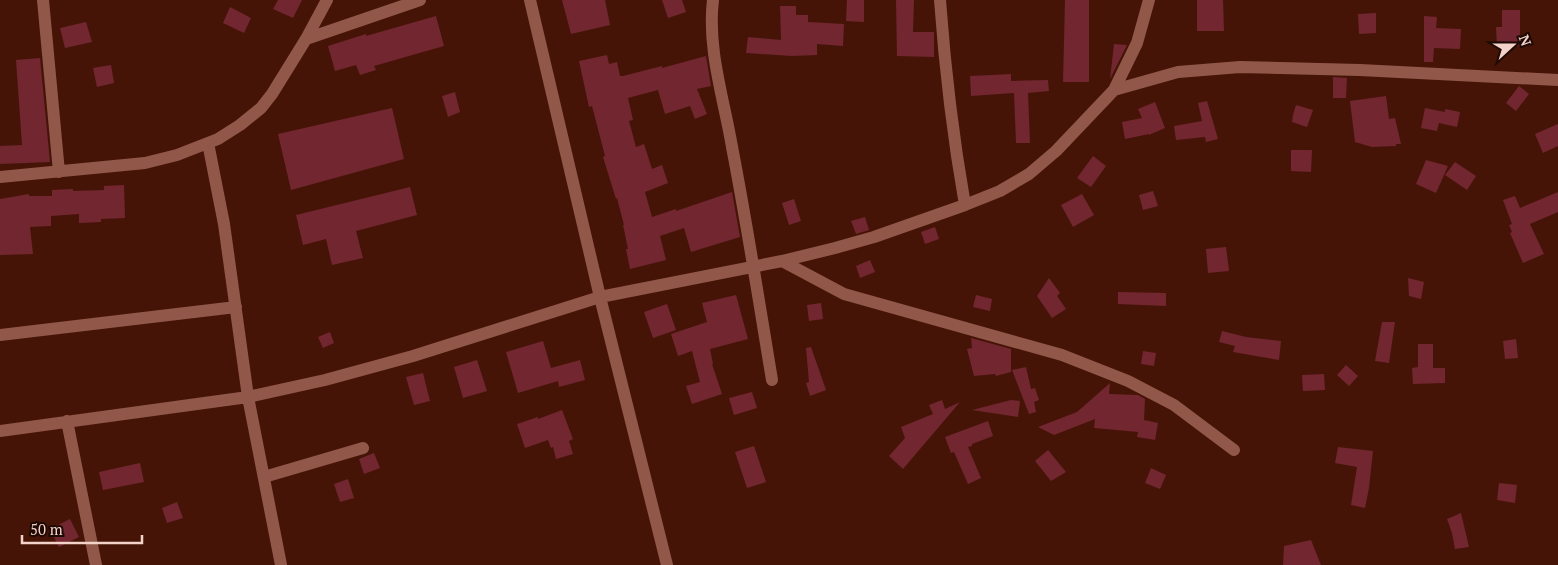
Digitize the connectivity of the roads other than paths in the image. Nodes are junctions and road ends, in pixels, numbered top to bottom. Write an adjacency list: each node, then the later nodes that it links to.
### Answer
1 (43, 0): 12 (street)
2 (327, 0): 8 (street)
3 (420, 0): 8 (street)
4 (530, 0): 17 (street)
5 (713, 0): 16 (street)
6 (940, 0): 14 (street)
7 (1149, 0): 10 (street)
8 (306, 39): 11 (street)
9 (1558, 80): 10 (street)
10 (1114, 90): 14 (street)
11 (208, 143): 12 (street); 18 (street)
12 (59, 172): 13 (street)
13 (0, 177)
14 (965, 205): 15 (street)
15 (782, 261): 16 (street); 25 (street)
16 (754, 265): 17 (street); 20 (street)
17 (600, 297): 21 (street); 29 (street)
18 (236, 307): 19 (street); 21 (street)
19 (0, 335)
20 (772, 380)
21 (248, 397): 22 (street); 26 (street)
22 (67, 421): 23 (street); 27 (street)
23 (0, 431)
24 (363, 448): 26 (street)
25 (1234, 450)
26 (264, 477): 28 (street)
27 (96, 565)
28 (281, 565)
29 (667, 565)

